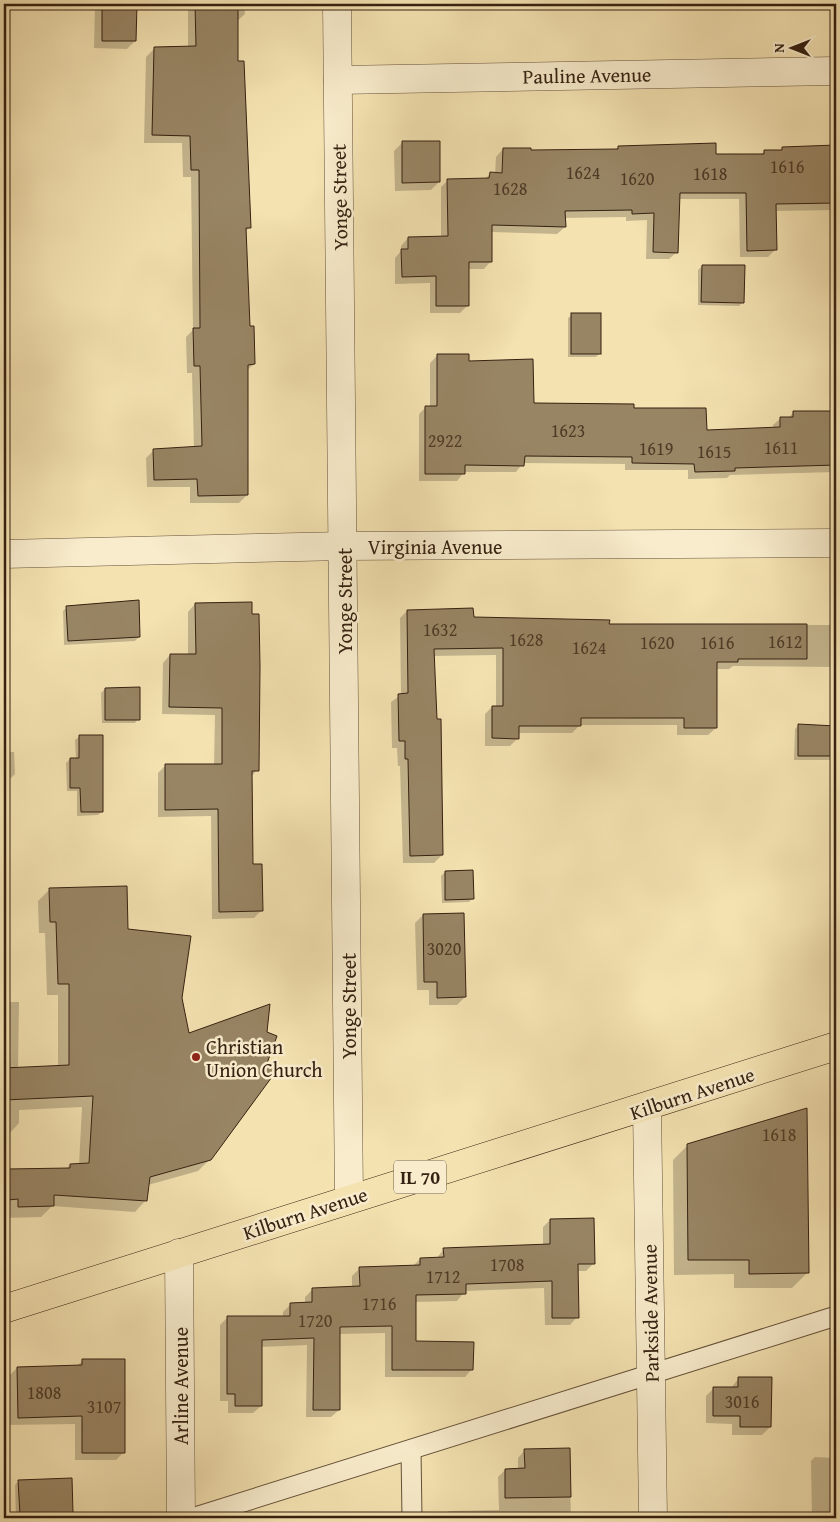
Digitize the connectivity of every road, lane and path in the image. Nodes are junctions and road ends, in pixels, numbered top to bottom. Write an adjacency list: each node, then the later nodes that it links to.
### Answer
1 (337, 4): 3 (street, Yonge Street)
2 (836, 71): 3 (street, Pauline Avenue)
3 (338, 80): 5 (street, Yonge Street)
4 (836, 543): 5 (street, Virginia Avenue)
5 (344, 546): 6 (street, Virginia Avenue); 9 (street, Yonge Street)
6 (4, 554)
7 (836, 1046): 8 (main road, Kilburn Avenue / IL 70)
8 (646, 1108): 9 (main road, Kilburn Avenue / IL 70); 13 (street, Parkside Avenue)
9 (349, 1199): 10 (main road, Kilburn Avenue / IL 70)
10 (179, 1254): 11 (main road, Kilburn Avenue / IL 70); 15 (street, Arline Avenue)
11 (4, 1309)
12 (836, 1316): 13 (lane)
13 (652, 1373): 14 (lane); 18 (street, Parkside Avenue)
14 (411, 1450): 16 (lane); 17 (lane)
15 (181, 1518)
16 (192, 1518)
17 (412, 1518)
18 (653, 1518)

